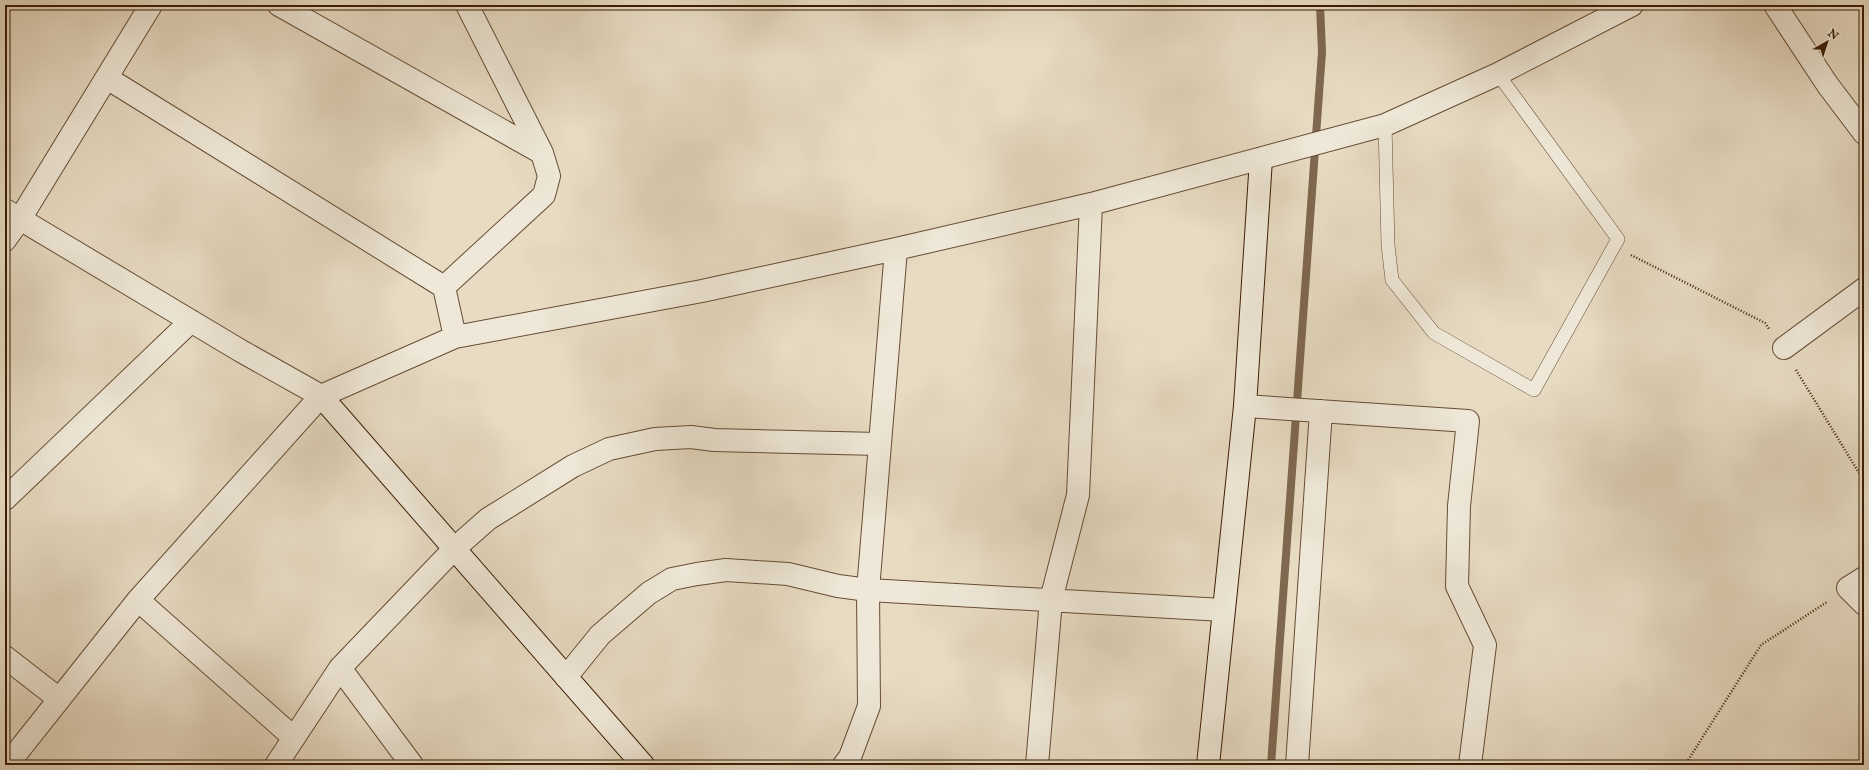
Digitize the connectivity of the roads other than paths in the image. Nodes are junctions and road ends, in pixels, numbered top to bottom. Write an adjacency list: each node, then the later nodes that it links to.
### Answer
1 (151, 5): 7 (street)
2 (279, 5): 10 (street)
3 (467, 5): 10 (street)
4 (1632, 5): 6 (street)
5 (1776, 5): 9 (street)
6 (1498, 74): 8 (street); 8 (lane)
7 (107, 78): 13 (street); 16 (street)
8 (1384, 125): 11 (street)
9 (1864, 133)
10 (542, 153): 16 (street)
11 (1261, 159): 12 (street); 22 (street)
12 (1091, 204): 15 (street); 30 (street)
13 (13, 215): 14 (street); 18 (street)
14 (5, 240)
15 (896, 249): 19 (street); 24 (street)
16 (444, 287): 19 (street)
17 (1864, 289): 20 (street)
18 (191, 321): 21 (street); 25 (street)
19 (455, 337): 21 (street)
20 (1784, 348)
21 (321, 396): 26 (street); 29 (street)
22 (1245, 406): 23 (street); 32 (street)
23 (1321, 410): 45 (street); 46 (street)
24 (879, 444): 26 (street); 28 (street)
25 (5, 499)
26 (454, 549): 34 (street); 35 (street)
27 (1856, 583): 31 (street)
28 (868, 590): 30 (street); 35 (street); 42 (street)
29 (138, 600): 36 (street); 37 (street)
30 (1051, 600): 32 (street); 43 (street)
31 (1864, 604)
32 (1222, 610): 44 (street)
33 (5, 657): 36 (street)
34 (340, 668): 37 (street); 40 (street)
35 (566, 677): 41 (street)
36 (59, 699): 38 (street)
37 (294, 737): 39 (street)
38 (7, 765)
39 (276, 765)
40 (411, 765)
41 (643, 765)
42 (844, 765)
43 (1037, 765)
44 (1208, 765)
45 (1297, 765)
46 (1470, 765)

